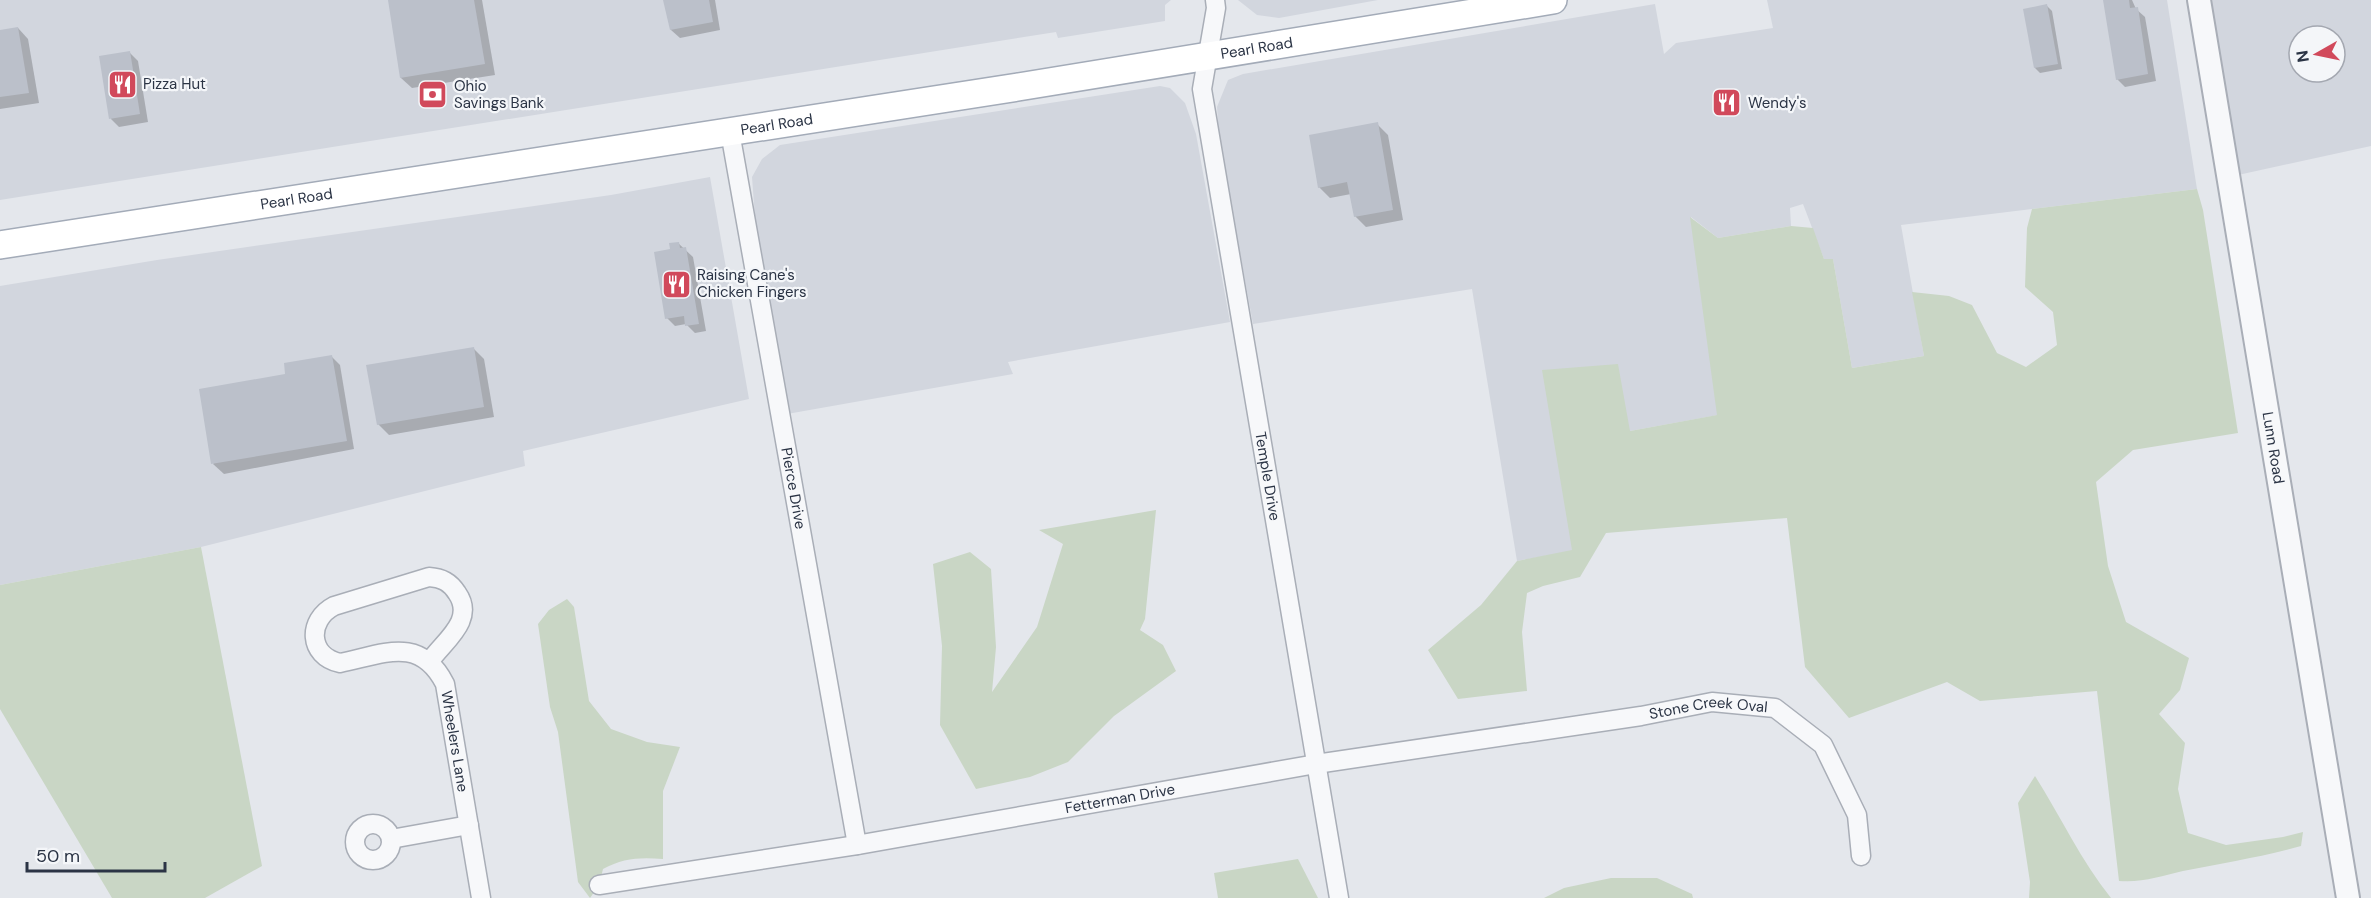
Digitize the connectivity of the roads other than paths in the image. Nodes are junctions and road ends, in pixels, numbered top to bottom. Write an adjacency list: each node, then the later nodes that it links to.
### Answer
1 (1215, 0): 4 (street, Temple Drive)
2 (1553, 0): 4 (main road, Pearl Road)
3 (2199, 0): 17 (street, Lunn Road)
4 (1206, 55): 5 (main road, Pearl Road); 9 (street, Temple Drive)
5 (730, 132): 6 (main road, Pearl Road); 12 (street, Pierce Drive)
6 (0, 245)
7 (430, 661): 7 (street); 10 (street, Wheelers Lane)
8 (1641, 716): 9 (street, Fetterman Drive); 13 (street, Stone Creek Oval)
9 (1316, 764): 12 (street, Fetterman Drive); 16 (street, Temple Drive)
10 (469, 825): 11 (street); 15 (street, Wheelers Lane)
11 (391, 840)
12 (857, 845): 14 (street, Fetterman Drive)
13 (1861, 856)
14 (599, 885)
15 (481, 898)
16 (1339, 898)
17 (2348, 898)

